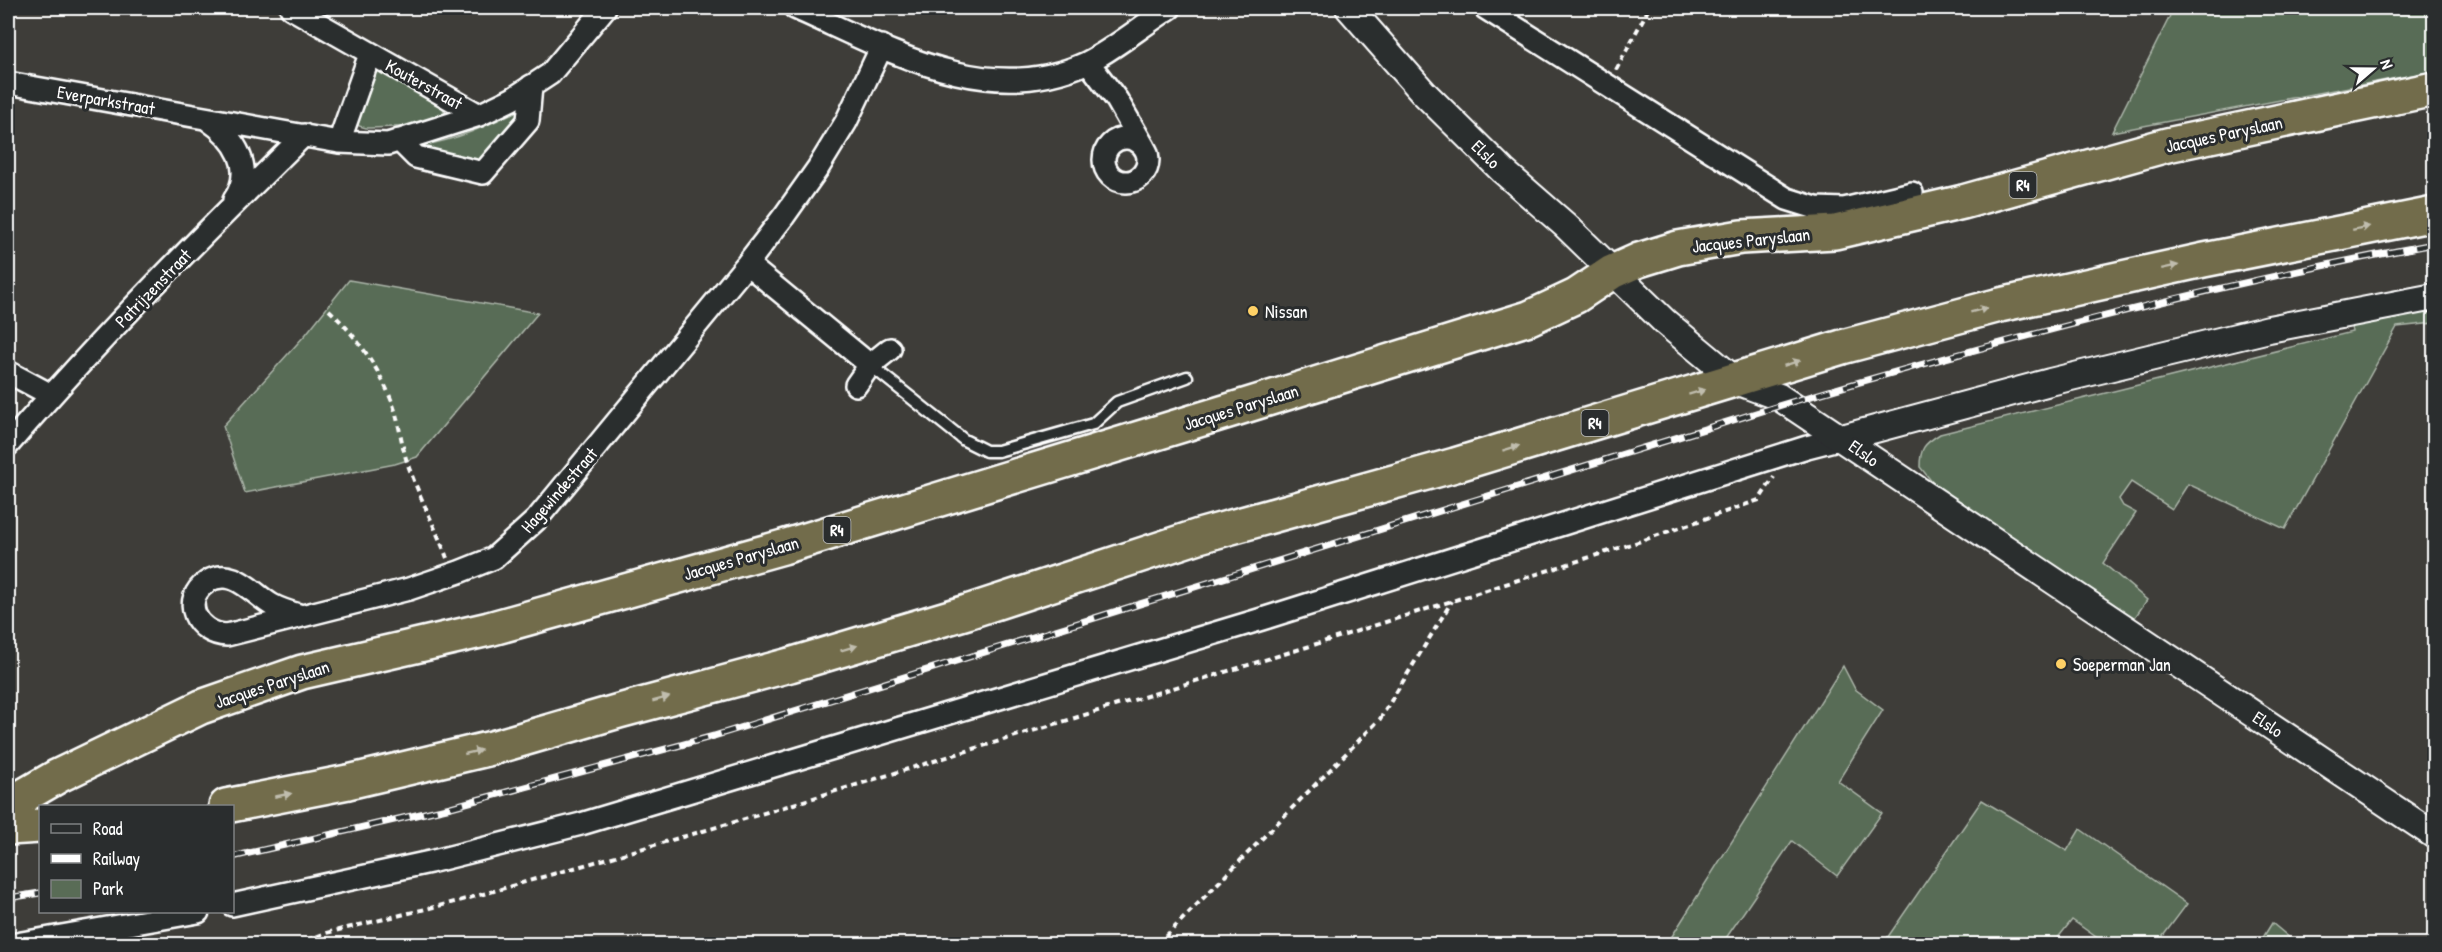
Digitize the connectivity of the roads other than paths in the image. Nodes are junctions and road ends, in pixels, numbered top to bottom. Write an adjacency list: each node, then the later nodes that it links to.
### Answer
1 (291, 8): 8 (street, Kouterstraat)
2 (605, 8): 11 (street, Everparkstraat)
3 (795, 8): 7 (street)
4 (1170, 8): 9 (street)
5 (1349, 8): 23 (street, Elslo)
6 (1485, 8): 19 (street)
7 (882, 46): 9 (street); 22 (street, Hagewindestraat)
8 (370, 54): 13 (street, Kouterstraat); 17 (street, Kouterstraat)
9 (1088, 62): 18 (street)
10 (8, 83): 14 (street, Everparkstraat)
11 (531, 86): 13 (street, Everparkstraat); 16 (street)
12 (2434, 89): 23 (highway, Jacques Paryslaan / R4)
13 (479, 115): 16 (street, Everparkstraat)
14 (204, 117): 15 (street, Everparkstraat); 21 (street, Everparkstraat)
15 (304, 135): 17 (street, Everparkstraat); 21 (street, Patrijzenstraat)
16 (399, 140): 17 (street, Everparkstraat)
17 (339, 142)
18 (1144, 147)
19 (1912, 194)
20 (2434, 214): 29 (highway, R4, one-way to 20)
21 (223, 216): 31 (street, Patrijzenstraat)
22 (747, 264): 26 (street); 34 (street, Hagewindestraat)
23 (1612, 272): 29 (street, Elslo); 35 (highway, Jacques Paryslaan / R4)
24 (2434, 297): 32 (street)
25 (890, 349): 26 (street)
26 (870, 365): 28 (lane); 30 (street)
27 (8, 372): 31 (street)
28 (1187, 377)
29 (1736, 381): 32 (street, Elslo); 38 (highway, R4, one-way to 29)
30 (856, 385)
31 (51, 395): 33 (street, Patrijzenstraat)
32 (1842, 438): 41 (street, Elslo); 42 (street)
33 (8, 445)
34 (302, 616)
35 (58, 776): 36 (highway, Jacques Paryslaan / R4); 37 (highway, Jacques Paryslaan / R4)
36 (8, 792)
37 (8, 805)
38 (234, 805)
39 (39, 826): 40 (highway)
40 (8, 828)
41 (2434, 835)
42 (234, 905)
43 (192, 913): 44 (street)
44 (16, 945)

